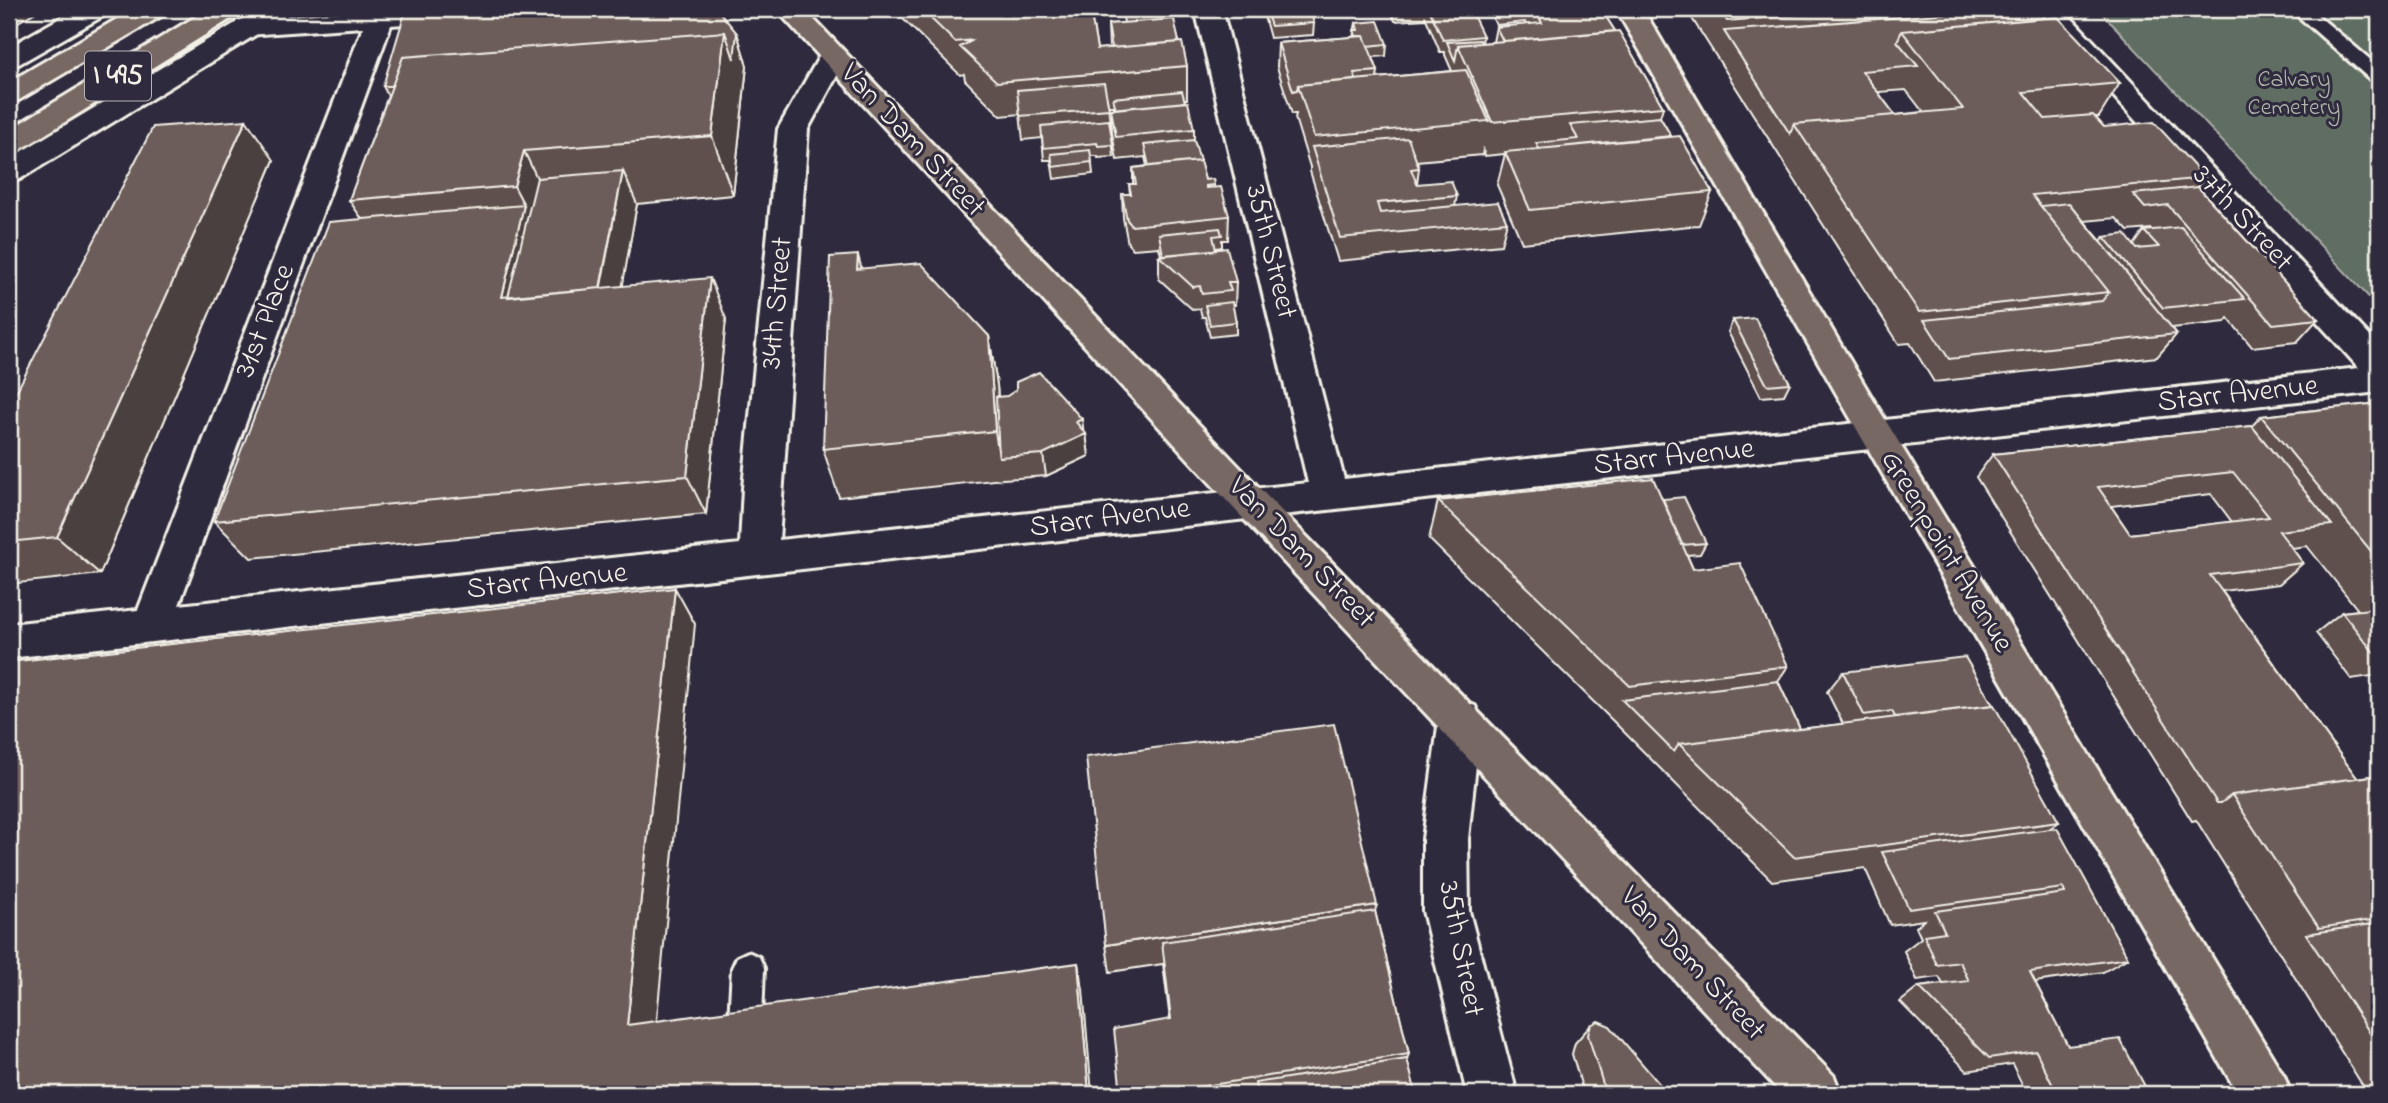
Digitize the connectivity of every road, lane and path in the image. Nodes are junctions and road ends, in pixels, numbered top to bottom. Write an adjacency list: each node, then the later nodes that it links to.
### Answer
1 (95, 9): 14 (street)
2 (135, 9): 16 (main road)
3 (153, 9): 16 (main road, I 495)
4 (278, 9): 11 (street)
5 (493, 9): 12 (street)
6 (789, 9): 13 (main road, Van Dam Street)
7 (1208, 9): 22 (street, 35th Street)
8 (1629, 9): 21 (main road, Greenpoint Avenue)
9 (2048, 9): 19 (street, 37th Street)
10 (2299, 9): 15 (lane)
11 (237, 18): 12 (street); 17 (main road, I 495); 18 (street)
12 (380, 18): 25 (street, 31st Place)
13 (833, 57): 23 (main road, Van Dam Street); 24 (street, 34th Street)
14 (9, 58)
15 (2379, 77)
16 (9, 94)
17 (9, 143)
18 (9, 172)
19 (2379, 368)
20 (2379, 379): 21 (street, Starr Avenue)
21 (1877, 436): 22 (street, Starr Avenue); 32 (main road, Greenpoint Avenue)
22 (1330, 495): 23 (street, Starr Avenue)
23 (1251, 503): 24 (street, Starr Avenue); 27 (main road, Van Dam Street)
24 (759, 559): 25 (street, Starr Avenue)
25 (152, 625): 26 (street, Starr Avenue)
26 (9, 641)
27 (1460, 719): 30 (street, 35th Street); 31 (main road, Van Dam Street)
28 (748, 968): 29 (lane)
29 (742, 1094)
30 (1492, 1094)
31 (1816, 1094)
32 (2266, 1094)

